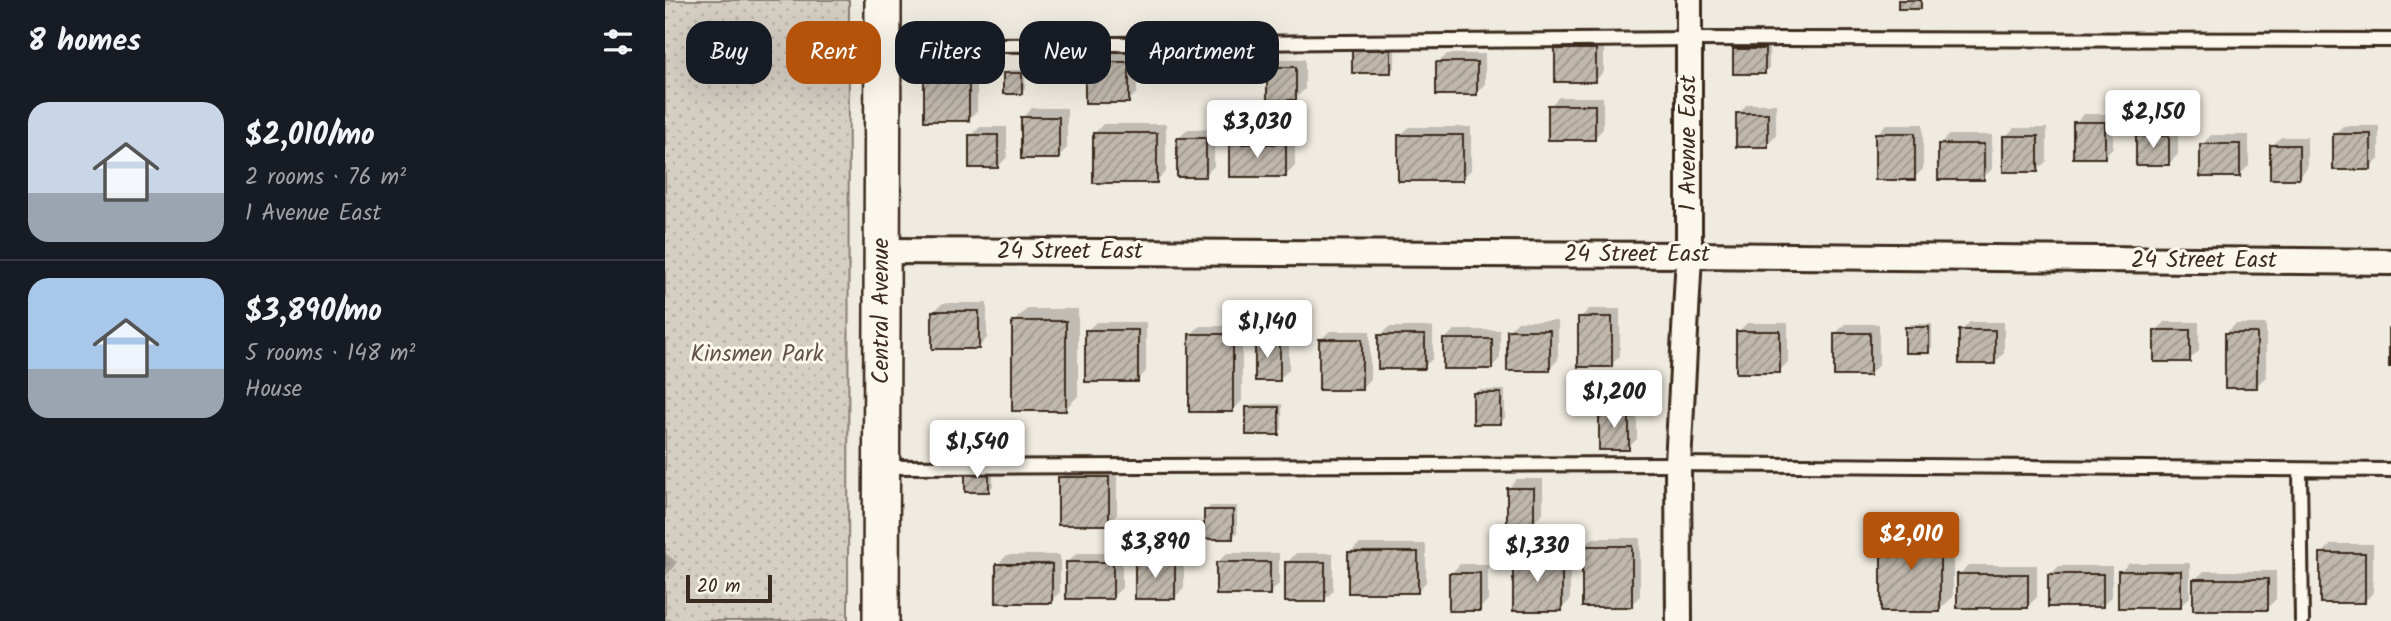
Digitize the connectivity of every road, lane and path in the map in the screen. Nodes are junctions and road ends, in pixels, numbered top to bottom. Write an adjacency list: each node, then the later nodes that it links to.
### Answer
1 (883, 0): 5 (street, Central Avenue)
2 (1689, 0): 3 (street, 1 Avenue East)
3 (1689, 39): 4 (lane); 5 (lane); 7 (street, 1 Avenue East)
4 (2391, 40)
5 (883, 46): 6 (street, Central Avenue)
6 (883, 251): 7 (street, 24 Street East); 10 (street, Central Avenue)
7 (1689, 255): 8 (street, 24 Street East); 9 (street, 1 Avenue East)
8 (2391, 262)
9 (1678, 464): 10 (lane); 12 (lane); 14 (street, 1 Avenue East)
10 (881, 467): 13 (street, Central Avenue)
11 (2391, 470): 12 (lane)
12 (2300, 471): 15 (lane)
13 (881, 621)
14 (1679, 621)
15 (2302, 621)

